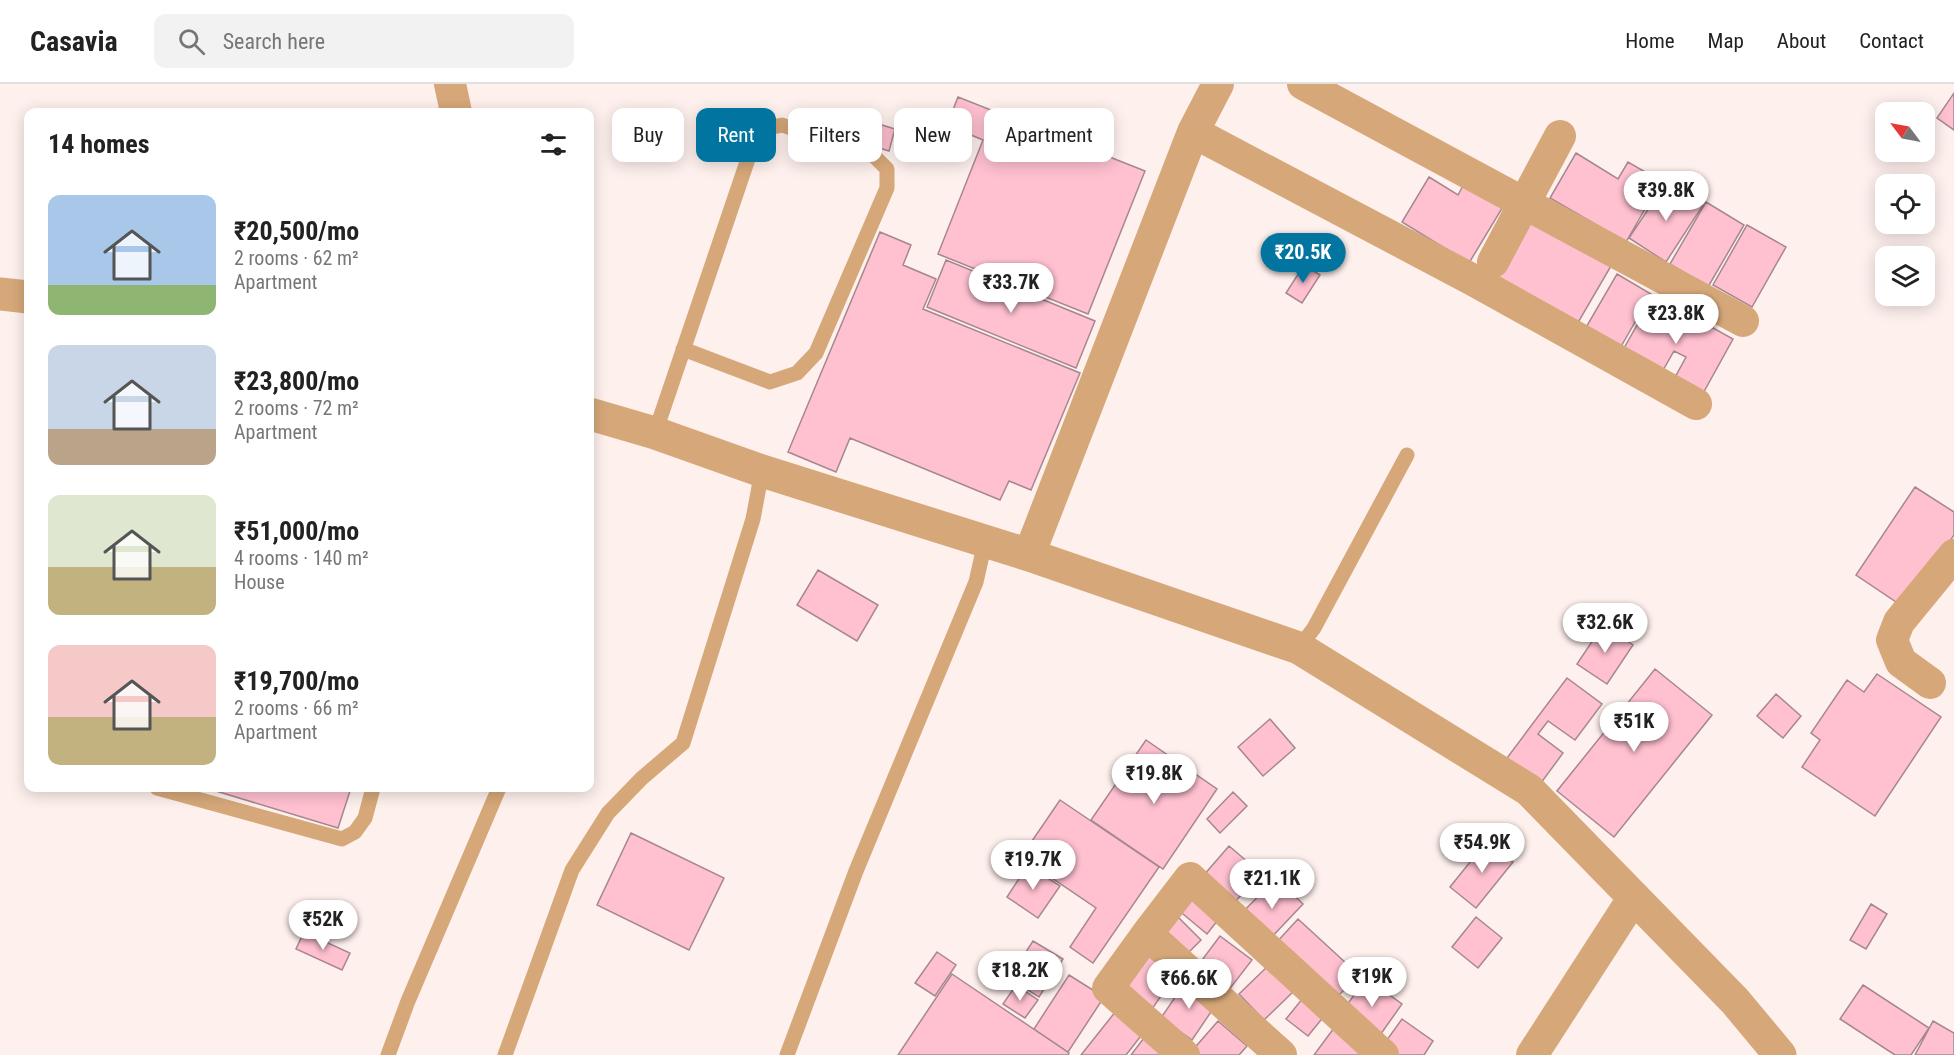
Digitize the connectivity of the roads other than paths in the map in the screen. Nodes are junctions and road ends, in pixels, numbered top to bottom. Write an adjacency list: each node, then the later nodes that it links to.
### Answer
1 (450, 84): 4 (street)
2 (1218, 84): 5 (street)
3 (1303, 84): 7 (street)
4 (455, 108)
5 (1193, 132): 13 (street); 19 (street)
6 (1560, 136): 7 (street)
7 (1525, 203): 8 (street); 11 (street)
8 (1493, 262)
9 (0, 294): 10 (street)
10 (24, 297)
11 (1743, 321)
12 (683, 349): 12 (lane); 15 (lane)
13 (1696, 404)
14 (594, 415): 15 (street)
15 (655, 433): 17 (street)
16 (1407, 455): 21 (lane)
17 (762, 471): 18 (street); 29 (lane)
18 (985, 542): 19 (street); 30 (lane)
19 (1029, 555): 21 (street)
20 (1954, 555): 22 (street)
21 (1299, 648): 26 (street)
22 (1930, 684)
23 (172, 792): 24 (lane)
24 (372, 792)
25 (497, 792): 28 (lane)
26 (1634, 897): 34 (street); 35 (street)
27 (1147, 934): 31 (street); 32 (street); 33 (street)
28 (388, 1055)
29 (505, 1055)
30 (787, 1055)
31 (1184, 1055)
32 (1281, 1055)
33 (1383, 1055)
34 (1532, 1055)
35 (1780, 1055)

